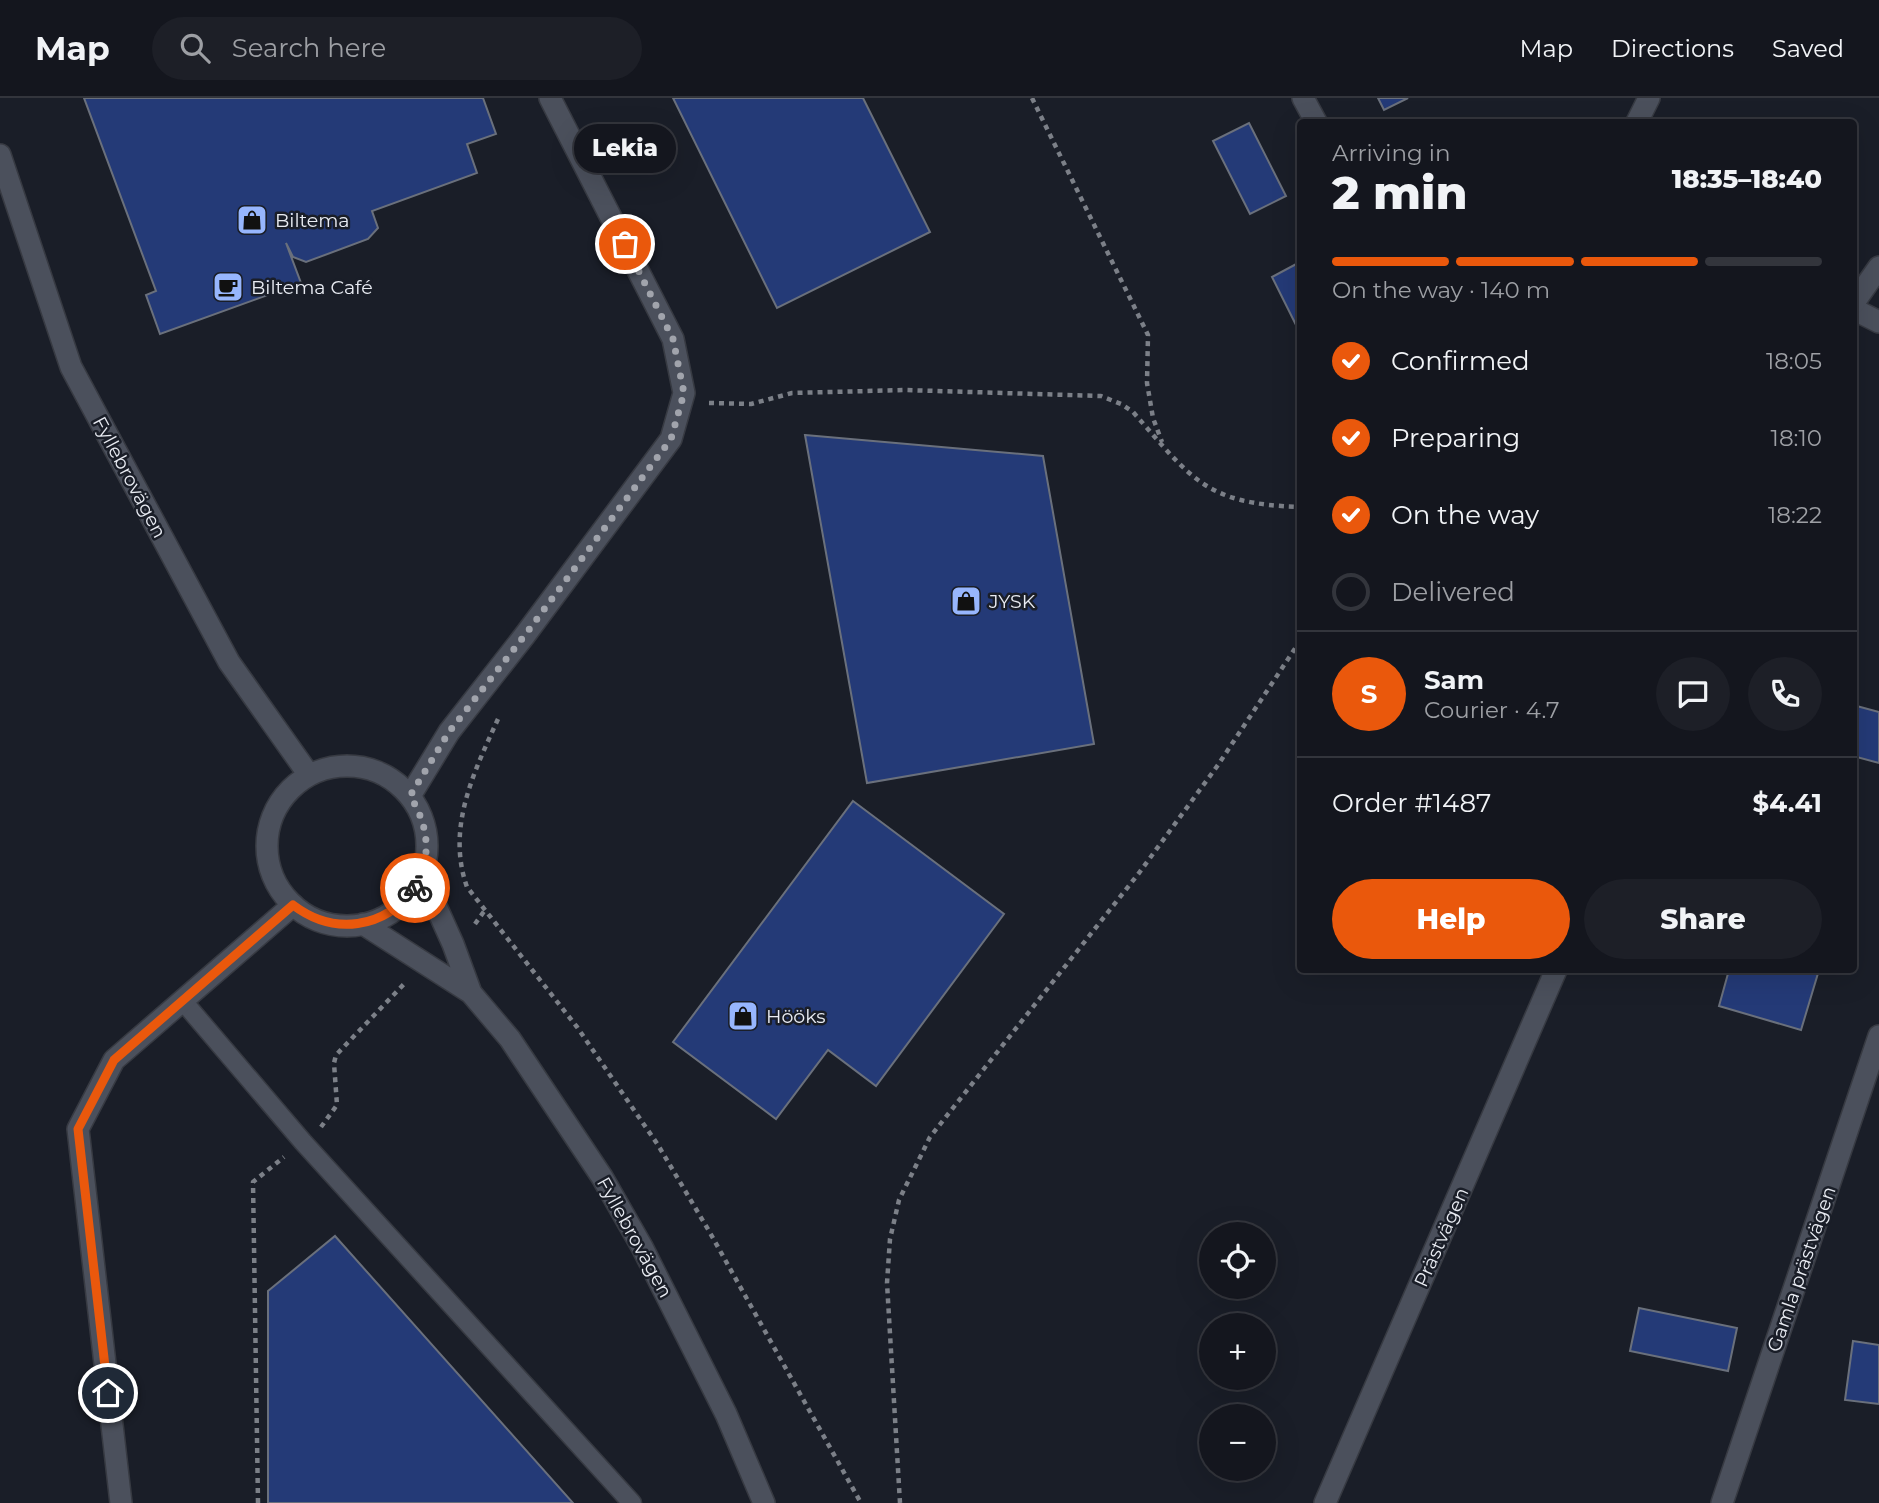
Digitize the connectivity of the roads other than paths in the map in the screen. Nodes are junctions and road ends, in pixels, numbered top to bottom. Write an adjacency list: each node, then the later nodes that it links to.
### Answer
1 (550, 98): 12 (street)
2 (1303, 98): 4 (street)
3 (1649, 98): 5 (street)
4 (1314, 119)
5 (1638, 119)
6 (0, 155): 11 (street, Fyllebrovägen)
7 (1879, 267): 8 (street)
8 (1857, 301)
9 (1857, 309): 10 (street)
10 (1879, 322)
11 (309, 775): 12 (street); 14 (street)
12 (410, 796): 13 (street)
13 (422, 875): 15 (street); 17 (street, Fyllebrovägen)
14 (293, 905): 15 (street); 18 (street)
15 (363, 924): 17 (street, Fyllebrovägen)
16 (1555, 973): 23 (street, Prästvägen)
17 (471, 993): 22 (street, Fyllebrovägen)
18 (182, 1000): 20 (street); 21 (lane)
19 (1879, 1036): 24 (street, Gamla prästvägen)
20 (121, 1503)
21 (632, 1503)
22 (764, 1503)
23 (1325, 1503)
24 (1723, 1503)

